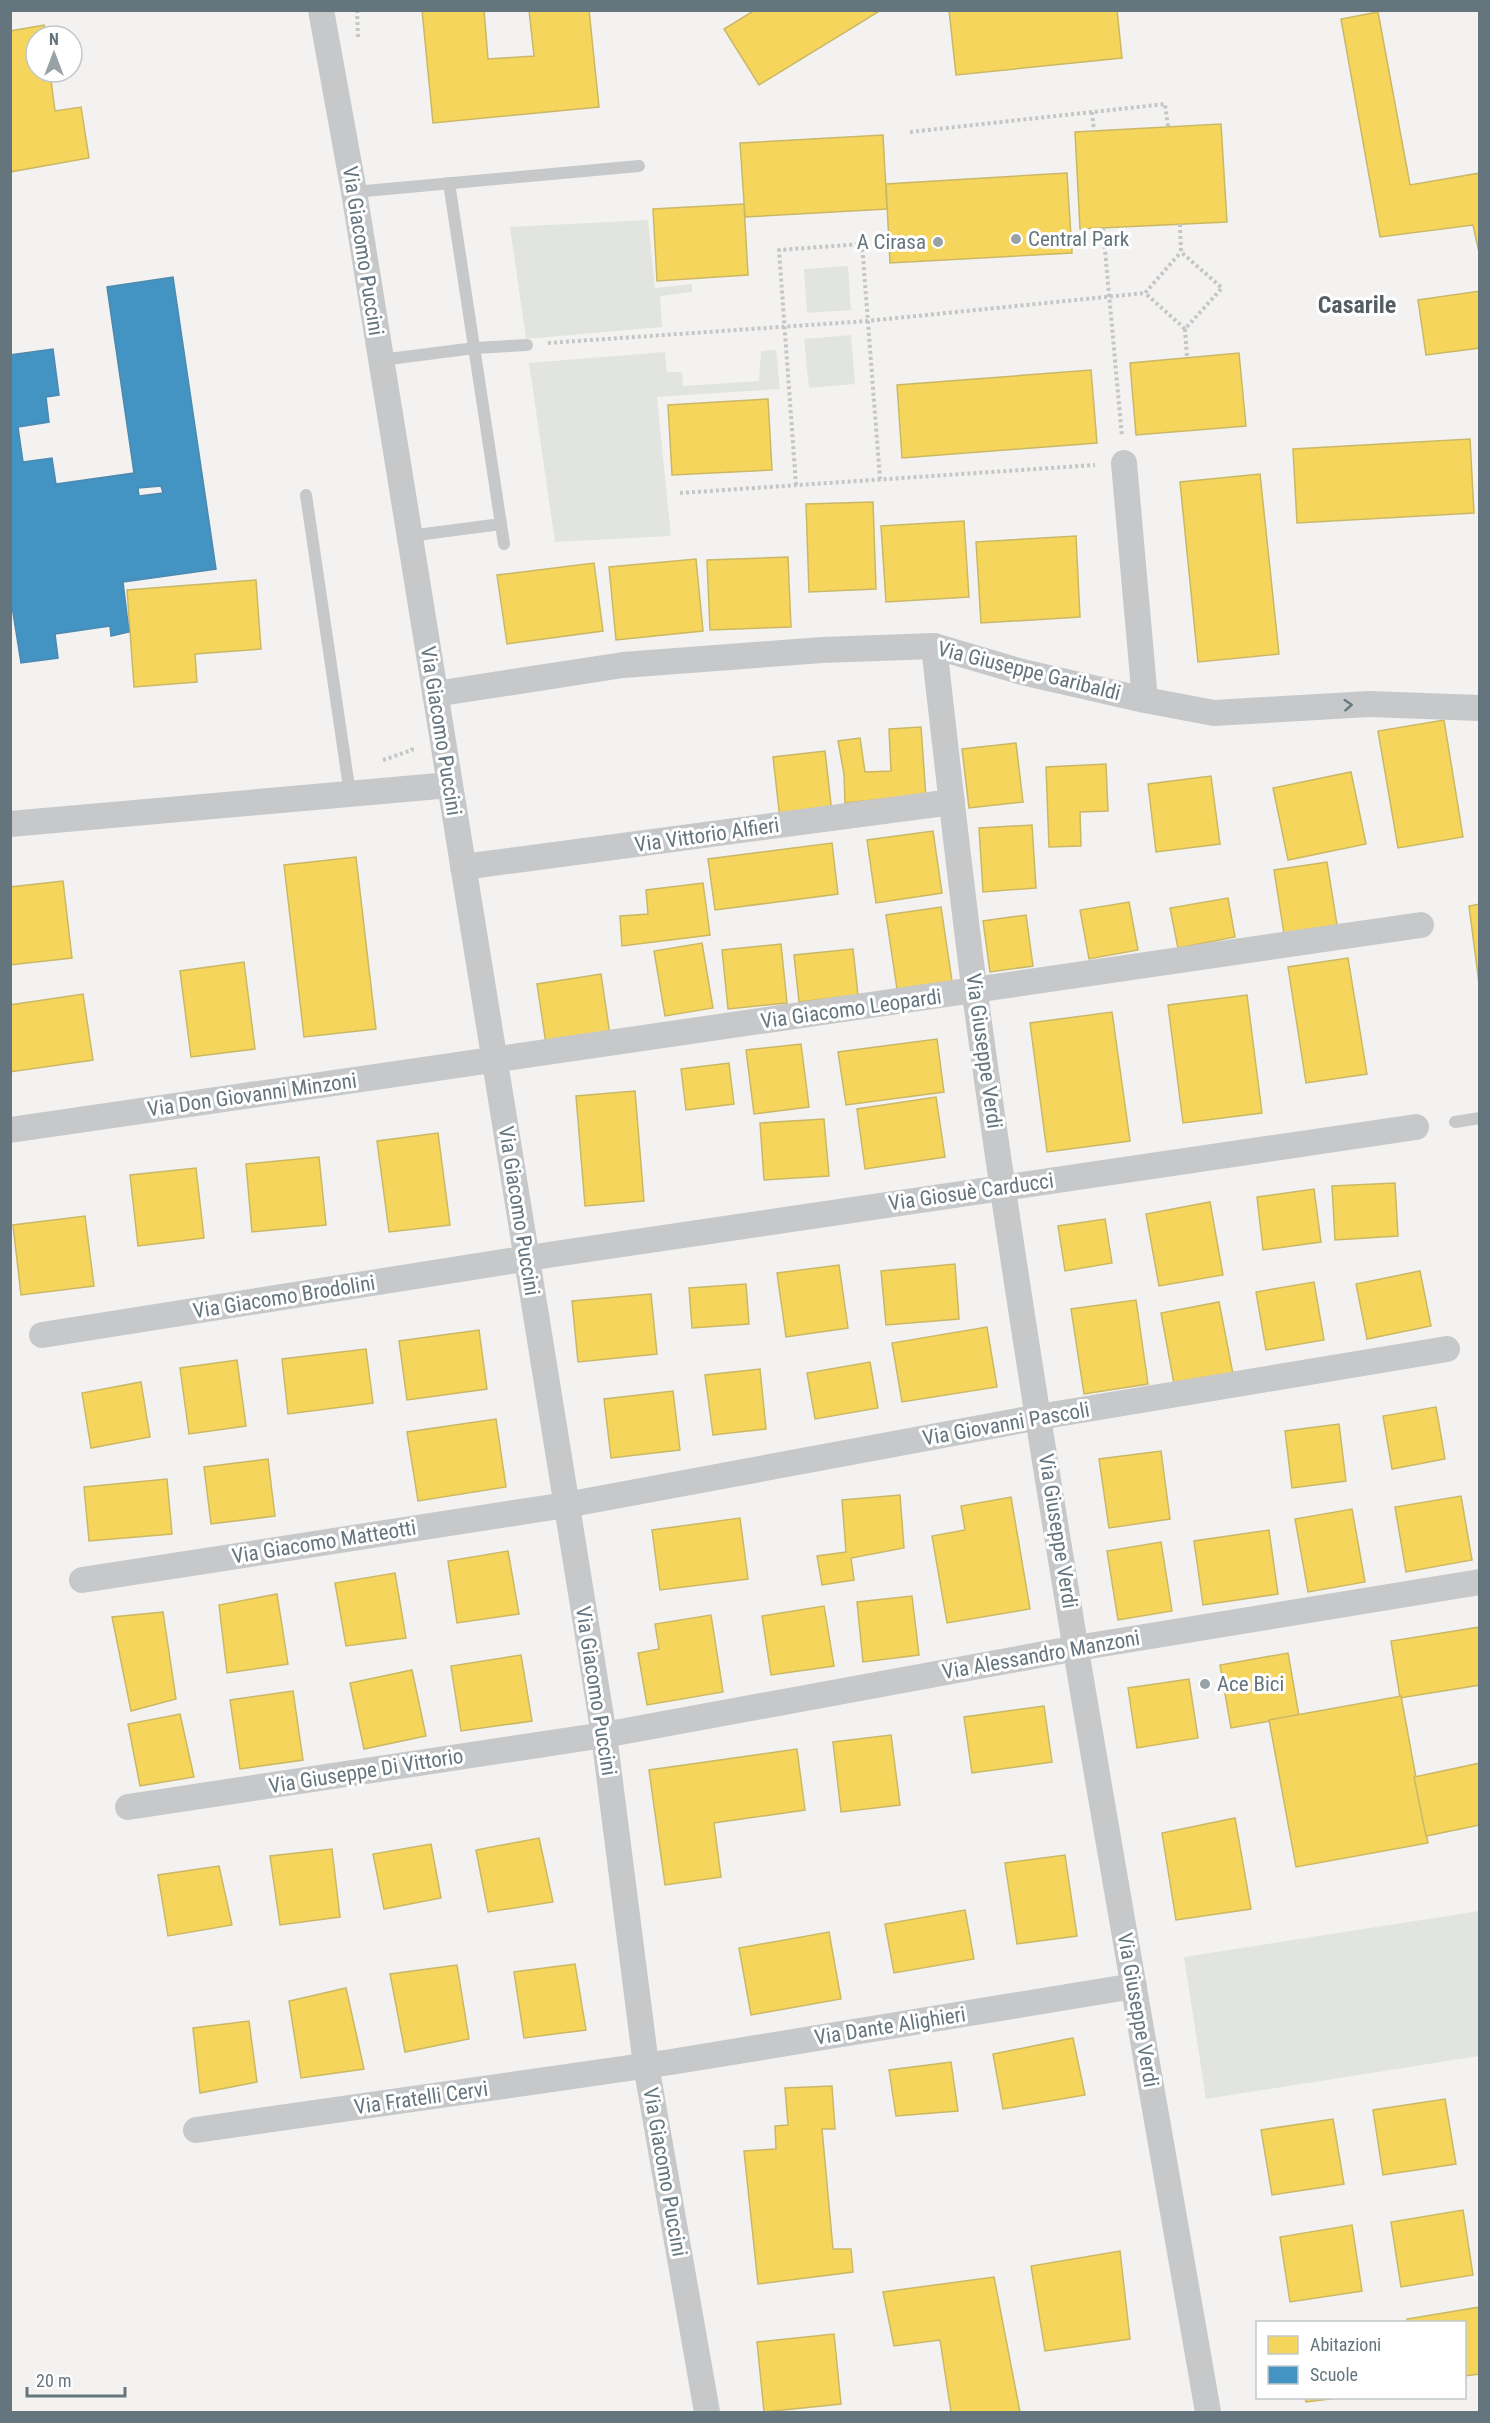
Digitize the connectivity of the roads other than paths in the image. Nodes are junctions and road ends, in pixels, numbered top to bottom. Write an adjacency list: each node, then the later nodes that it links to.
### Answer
1 (321, 10): 4 (street, Via Giacomo Puccini)
2 (639, 166): 3 (lane)
3 (449, 183): 4 (lane); 6 (lane)
4 (354, 192): 7 (street, Via Giacomo Puccini)
5 (527, 345): 6 (lane)
6 (475, 348): 7 (lane); 10 (lane)
7 (381, 360): 11 (street, Via Giacomo Puccini)
8 (1124, 463): 15 (street)
9 (306, 495): 18 (lane)
10 (501, 524): 11 (lane); 12 (lane)
11 (409, 536): 14 (street, Via Giacomo Puccini)
12 (504, 544)
13 (934, 646): 14 (street, Via Giuseppe Garibaldi); 15 (street, Via Giuseppe Garibaldi); 19 (street, Via Giuseppe Verdi)
14 (435, 694): 17 (street, Via Giacomo Puccini)
15 (1145, 700): 16 (street, Via Giuseppe Garibaldi, one-way to 16)
16 (1479, 708)
17 (450, 785): 18 (street); 21 (street, Via Giacomo Puccini)
18 (359, 793): 20 (street)
19 (952, 802): 21 (street, Via Vittorio Alfieri); 23 (street, Via Giuseppe Verdi)
20 (10, 824)
21 (463, 867): 24 (street, Via Giacomo Puccini)
22 (1421, 926): 23 (street, Via Giacomo Leopardi)
23 (975, 991): 24 (street, Via Giacomo Leopardi); 29 (street, Via Giuseppe Verdi)
24 (494, 1060): 28 (street, Via Don Giovanni Minzoni); 30 (street, Via Giacomo Puccini)
25 (1479, 1118): 26 (lane)
26 (1455, 1122)
27 (1416, 1127): 29 (street, Via Giosuè Carducci)
28 (10, 1130)
29 (1003, 1187): 30 (street, Via Giosuè Carducci); 33 (street, Via Giuseppe Verdi)
30 (527, 1259): 31 (street, Via Giacomo Brodolini); 34 (street, Via Giacomo Puccini)
31 (42, 1335)
32 (1447, 1349): 33 (street, Via Giovanni Pascoli)
33 (1039, 1417): 34 (street, Via Giovanni Pascoli); 37 (street, Via Giuseppe Verdi)
34 (566, 1504): 35 (street, Via Giacomo Matteotti); 38 (street, Via Giacomo Puccini)
35 (82, 1580)
36 (1479, 1582): 37 (street, Via Alessandro Manzoni)
37 (1077, 1648): 38 (street, Via Alessandro Manzoni); 40 (street, Via Giuseppe Verdi)
38 (604, 1735): 39 (street, Via Giuseppe Di Vittorio); 41 (street, Via Giacomo Puccini)
39 (128, 1807)
40 (1134, 1986): 41 (street, Via Dante Alighieri); 44 (street, Via Giuseppe Verdi)
41 (646, 2065): 42 (street, Via Fratelli Cervi); 43 (street, Via Giacomo Puccini)
42 (196, 2130)
43 (707, 2412)
44 (1208, 2412)

